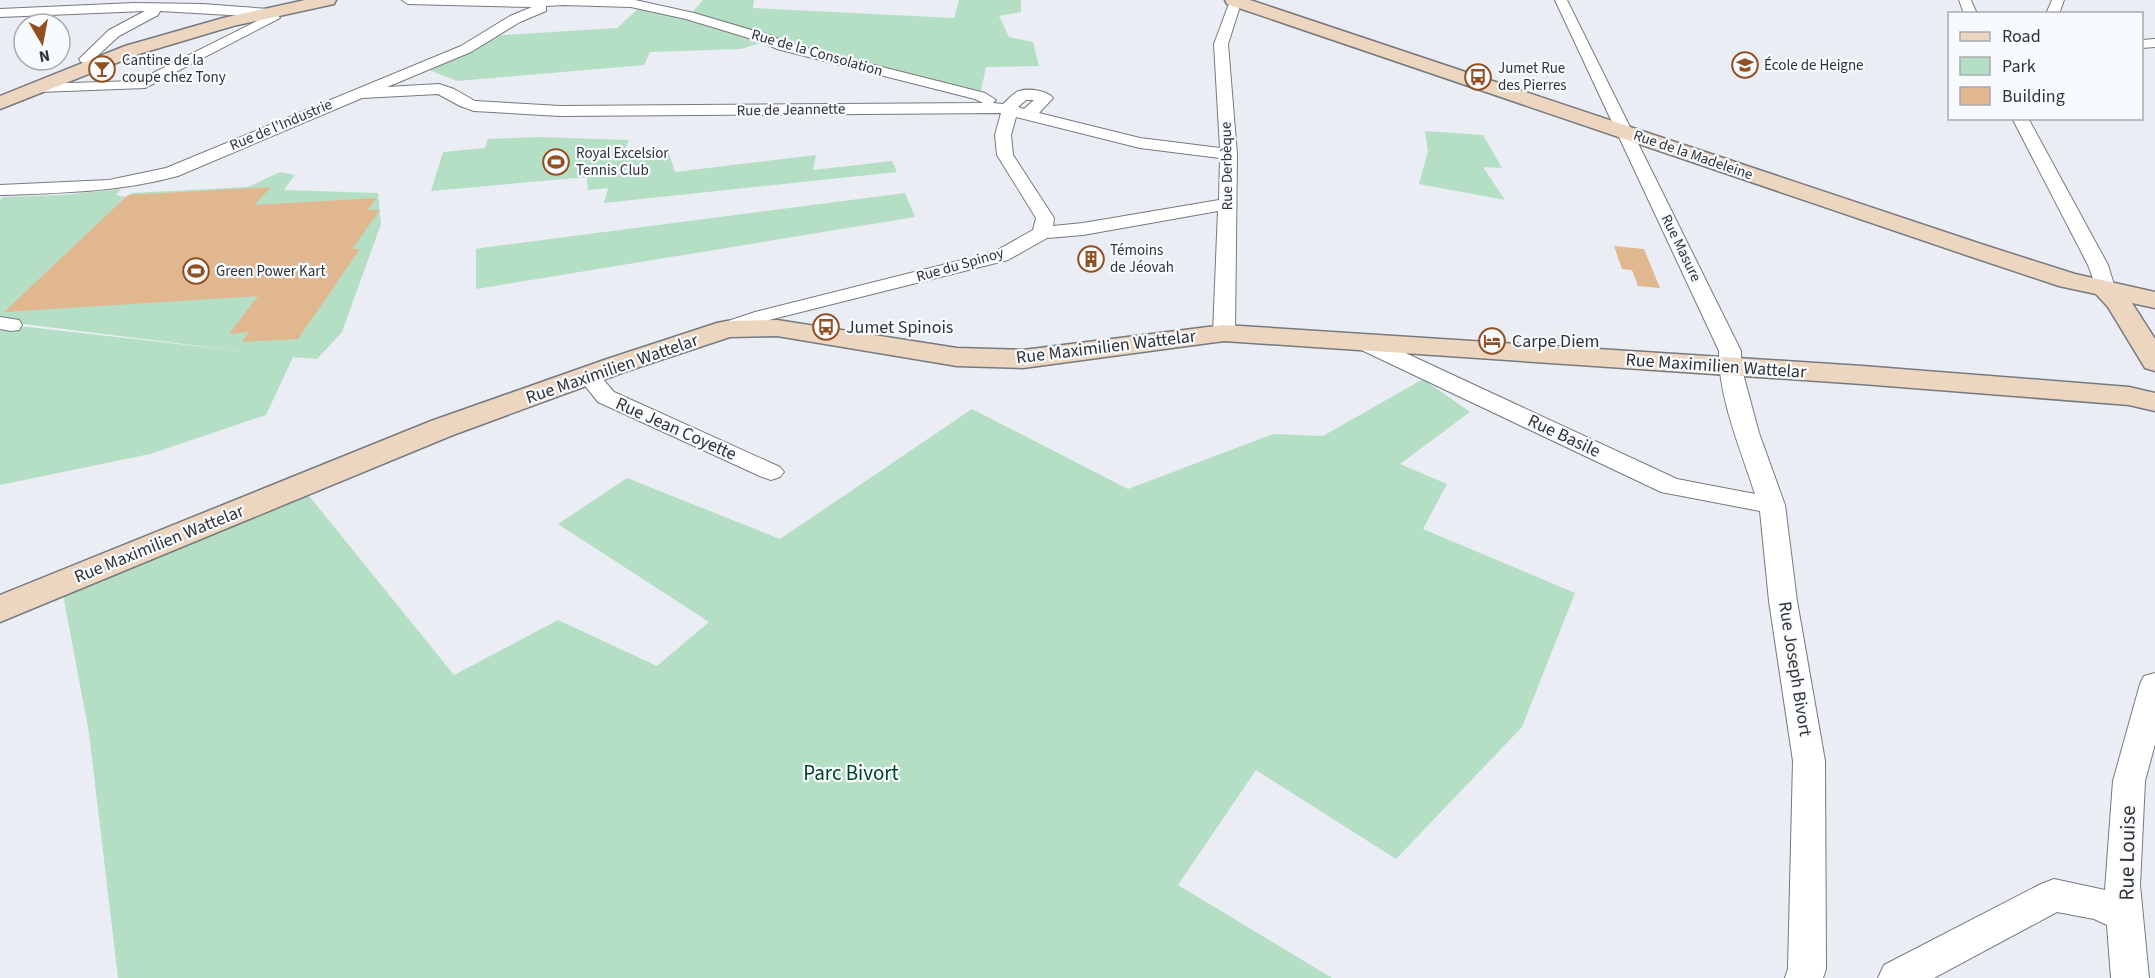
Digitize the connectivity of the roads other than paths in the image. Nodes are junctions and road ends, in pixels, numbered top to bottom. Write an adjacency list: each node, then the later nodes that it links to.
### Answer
1 (328, 0): 11 (street)
2 (408, 0): 6 (street, Rue de la Consolation)
3 (564, 0): 7 (street, Rue de la Consolation); 8 (street, Rue de la Consolation)
4 (1561, 0): 18 (street, Rue Masure)
5 (1235, 1): 18 (street, Rue de la Madeleine); 19 (street, Rue Derbèque)
6 (500, 2): 7 (street, Rue de la Consolation)
7 (544, 2): 14 (street, Rue de l'Industrie)
8 (634, 2): 16 (street, Rue de la Consolation)
9 (155, 7): 10 (street); 11 (street); 12 (street)
10 (0, 12)
11 (269, 13): 12 (street); 13 (street)
12 (100, 63): 13 (street)
13 (39, 87): 15 (street)
14 (354, 94): 16 (street, Rue de Jeannette); 20 (street, Rue de l'Industrie)
15 (0, 103)
16 (1011, 111): 19 (street, Rue de Jeannette); 22 (street)
17 (2021, 120): 23 (street)
18 (1625, 132): 23 (street, Rue de la Madeleine); 29 (street, Rue Masure)
19 (1229, 154): 21 (street, Rue Derbèque)
20 (0, 190)
21 (1228, 204): 22 (street, Rue du Spinoy); 26 (street, Rue Derbèque)
22 (1042, 233): 25 (street, Rue du Spinoy)
23 (2112, 295): 24 (street, Rue de la Madeleine); 28 (street)
24 (2155, 301)
25 (728, 329): 26 (street, Rue Maximilien Wattelar); 30 (street, Rue Maximilien Wattelar)
26 (1224, 333): 27 (street, Rue Maximilien Wattelar)
27 (1363, 342): 29 (street, Rue Maximilien Wattelar); 33 (street, Rue Basile)
28 (2155, 362)
29 (1730, 366): 31 (street, Rue Maximilien Wattelar); 33 (street, Rue Joseph Bivort)
30 (588, 376): 32 (street, Rue Jean Coyette); 34 (street, Rue Maximilien Wattelar)
31 (2155, 402)
32 (771, 472)
33 (1772, 505): 37 (street, Rue Joseph Bivort)
34 (0, 609)
35 (2155, 684): 36 (street, Rue Louise)
36 (2126, 916): 38 (street, Rue Louise); 39 (street)
37 (1811, 975)
38 (1897, 978)
39 (2130, 978)

